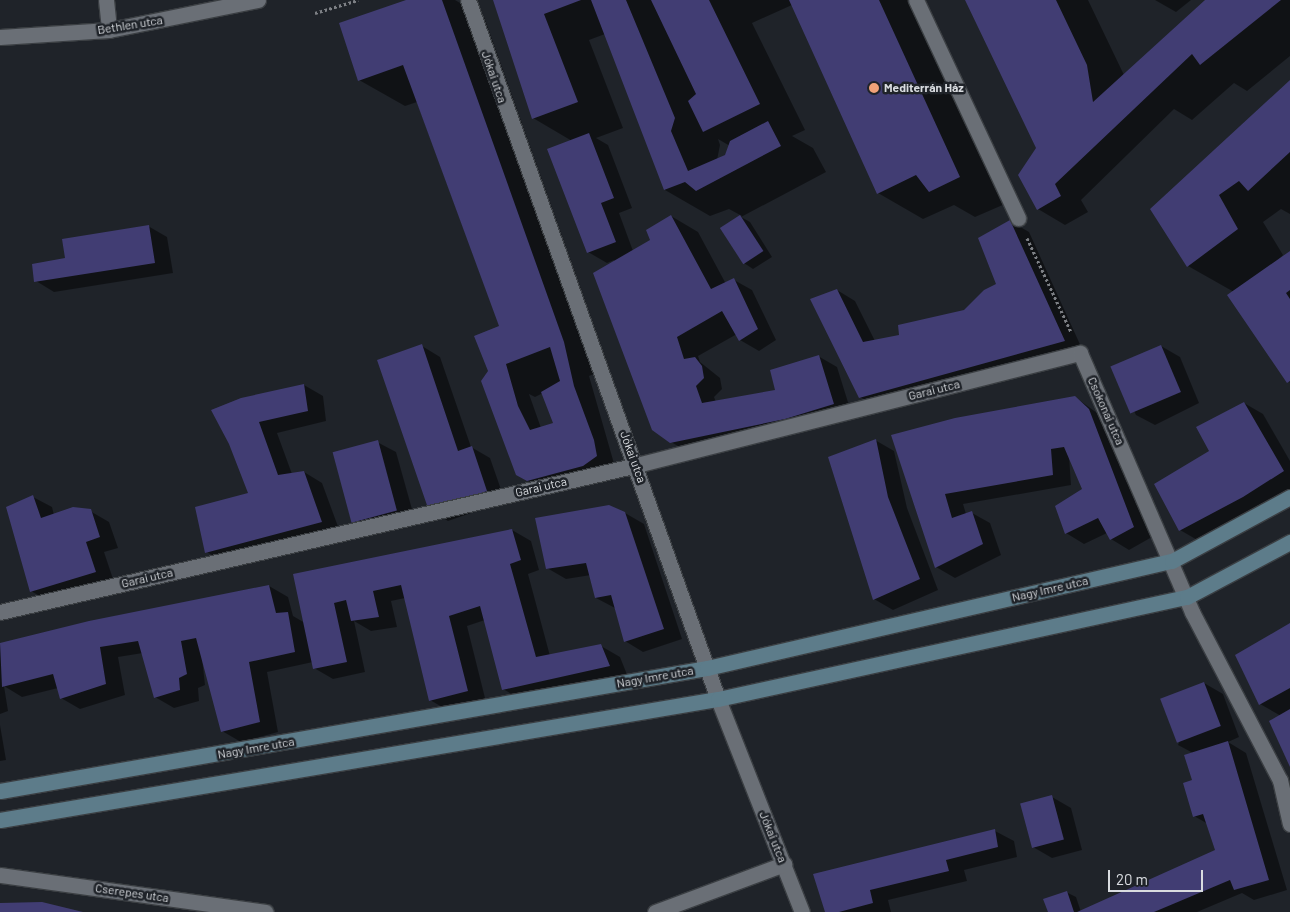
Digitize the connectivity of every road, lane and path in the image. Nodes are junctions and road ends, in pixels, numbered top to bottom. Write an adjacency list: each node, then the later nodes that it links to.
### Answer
1 (106, 0): 7 (street)
2 (258, 0): 7 (street, Bethlen utca)
3 (358, 0): 6 (path)
4 (468, 0): 11 (street, Jókai utca)
5 (916, 0): 9 (street)
6 (315, 13)
7 (109, 30): 8 (street, Bethlen utca)
8 (0, 37)
9 (1018, 218): 10 (path)
10 (1080, 353): 11 (street, Garai utca); 14 (street, Csokonai utca)
11 (637, 465): 16 (street, Garai utca); 17 (street, Jókai utca)
12 (1290, 497): 14 (street, Nagy Imre utca)
13 (1290, 542): 15 (street)
14 (1172, 561): 15 (street, Csokonai utca); 17 (street, Nagy Imre utca)
15 (1186, 597): 18 (street); 21 (street, Csokonai utca)
16 (0, 612)
17 (707, 668): 18 (street, Jókai utca); 19 (street, Nagy Imre utca)
18 (718, 699): 20 (street); 22 (street, Jókai utca)
19 (0, 791)
20 (0, 820)
21 (1290, 824)
22 (784, 864): 25 (street); 26 (street, Jókai utca)
23 (0, 875): 24 (street, Cserepes utca)
24 (265, 912)
25 (655, 912)
26 (802, 912)

